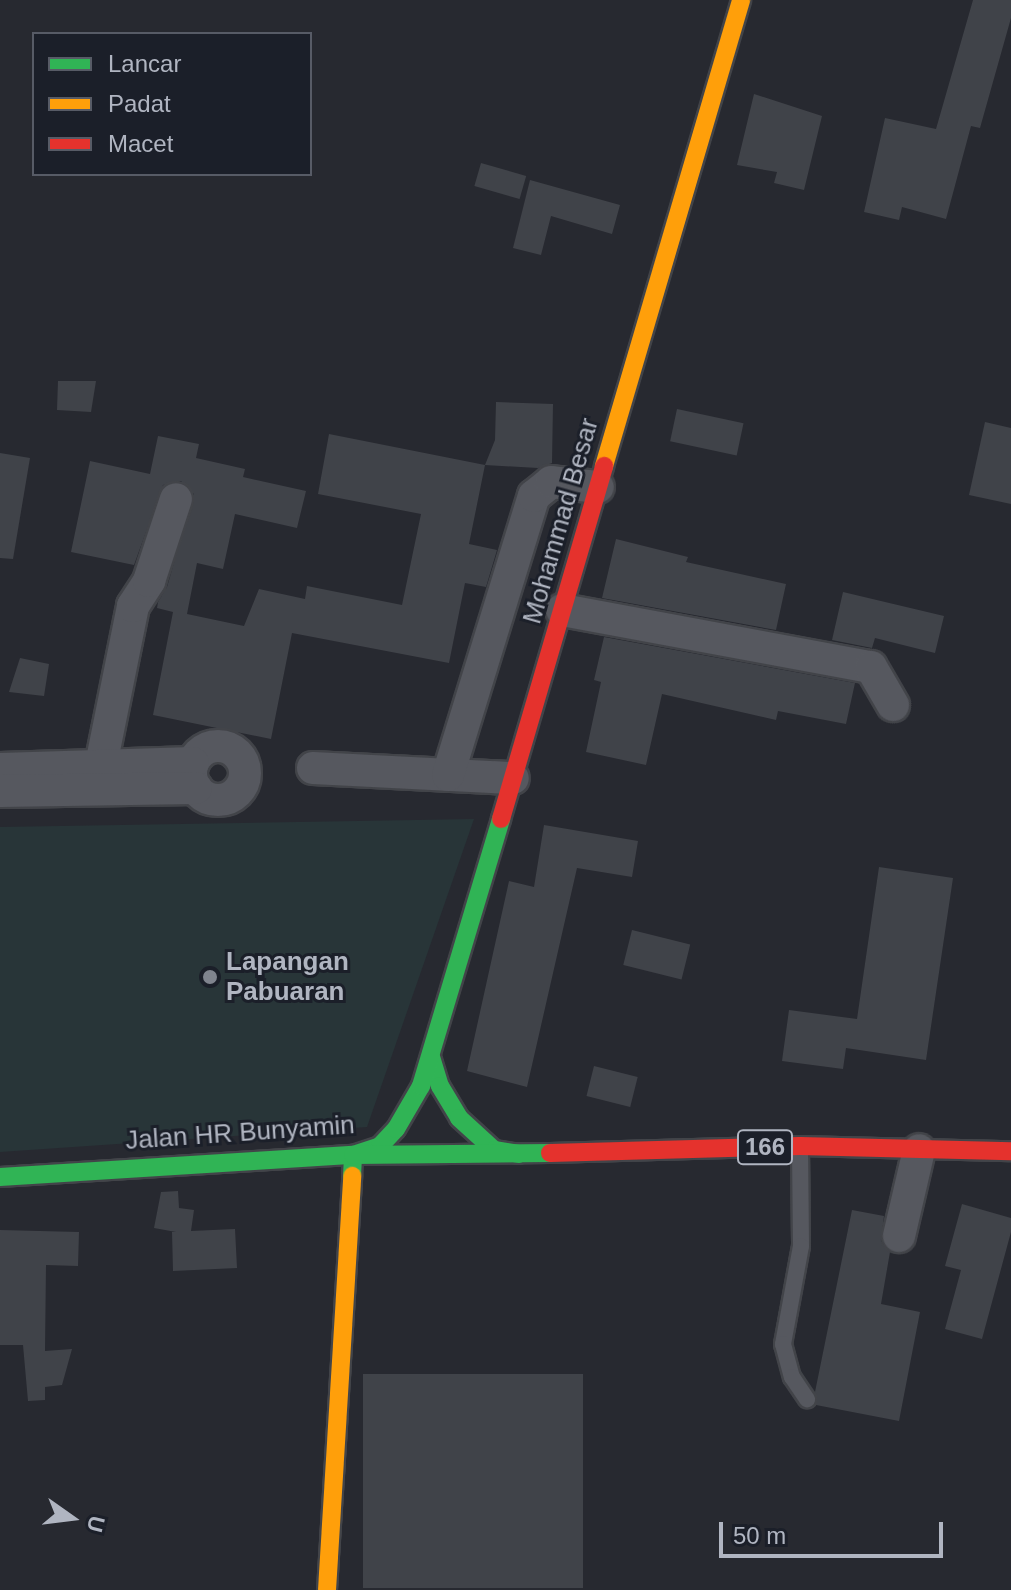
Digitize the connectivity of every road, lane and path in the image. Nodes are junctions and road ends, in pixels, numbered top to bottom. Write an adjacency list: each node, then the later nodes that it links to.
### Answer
1 (741, 0): 2 (street, Mohammad Besar)
2 (598, 487): 4 (street, Mohammad Besar); 9 (street)
3 (176, 499): 6 (street)
4 (562, 610): 5 (street); 10 (street, Mohammad Besar)
5 (893, 705)
6 (101, 765): 8 (street); 11 (street)
7 (313, 768): 9 (street)
8 (0, 769)
9 (448, 775): 10 (street)
10 (513, 778): 12 (street, Mohammad Besar)
11 (0, 791)
12 (431, 1057): 16 (street); 17 (street, Jalan HR Bunyamin)
13 (800, 1146): 14 (street, 166); 16 (street, 166); 20 (lane)
14 (919, 1150): 15 (street, 166); 19 (street)
15 (1011, 1151)
16 (519, 1154): 17 (street, 166)
17 (353, 1155): 18 (street, Jalan HR Bunyamin / 166); 21 (street)
18 (0, 1177)
19 (899, 1236)
20 (807, 1399)
21 (327, 1590)

